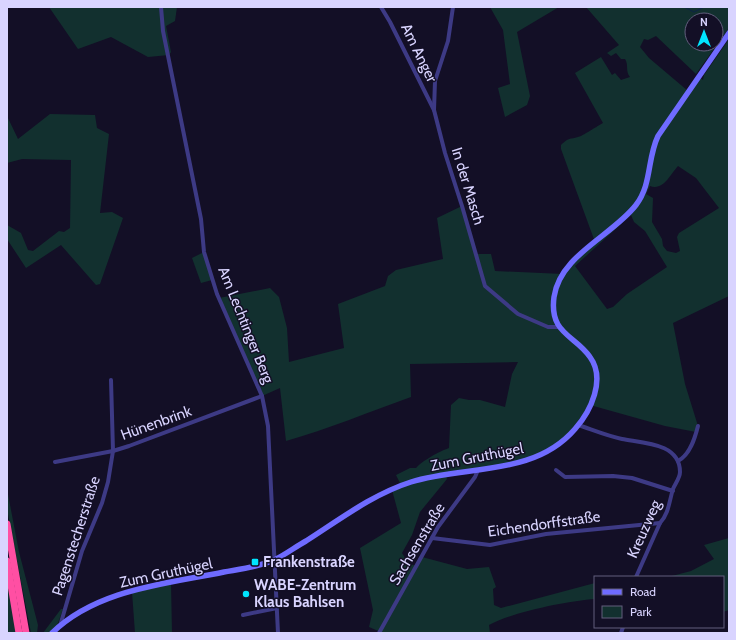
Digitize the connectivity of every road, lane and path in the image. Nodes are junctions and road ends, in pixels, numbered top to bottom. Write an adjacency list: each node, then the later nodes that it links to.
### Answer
1 (161, 7): 8 (street, Am Lechtinger Berg)
2 (381, 7): 5 (street, Am Anger)
3 (453, 7): 5 (street, In der Masch)
4 (729, 33): 6 (street)
5 (434, 110): 6 (street, In der Masch)
6 (559, 328): 9 (street, Zum Gruthügel)
7 (111, 380): 11 (street, Pagenstecherstraße)
8 (262, 396): 11 (street, Hünenbrink); 20 (street, Am Lechtinger Berg)
9 (578, 425): 12 (street); 14 (street, Zum Gruthügel)
10 (698, 426): 12 (street)
11 (113, 451): 13 (street, Hünenbrink); 25 (street, Pagenstecherstraße)
12 (678, 461): 16 (street, Kreuzweg)
13 (55, 462)
14 (478, 470): 19 (street, Sachsenstraße); 20 (street, Zum Gruthügel)
15 (556, 470): 16 (street)
16 (673, 491): 17 (street, Kreuzweg)
17 (660, 523): 19 (street, Eichendorffstraße); 22 (street, Kreuzweg)
18 (7, 524): 27 (highway)
19 (432, 538): 30 (street, Sachsenstraße)
20 (274, 560): 23 (street); 25 (street, Zum Gruthügel)
21 (7, 561): 26 (highway)
22 (636, 576)
23 (277, 608): 24 (street); 29 (street)
24 (243, 615)
25 (60, 626): 28 (street, Zum Gruthügel)
26 (18, 633)
27 (26, 633)
28 (52, 633)
29 (278, 633)
30 (379, 633)

